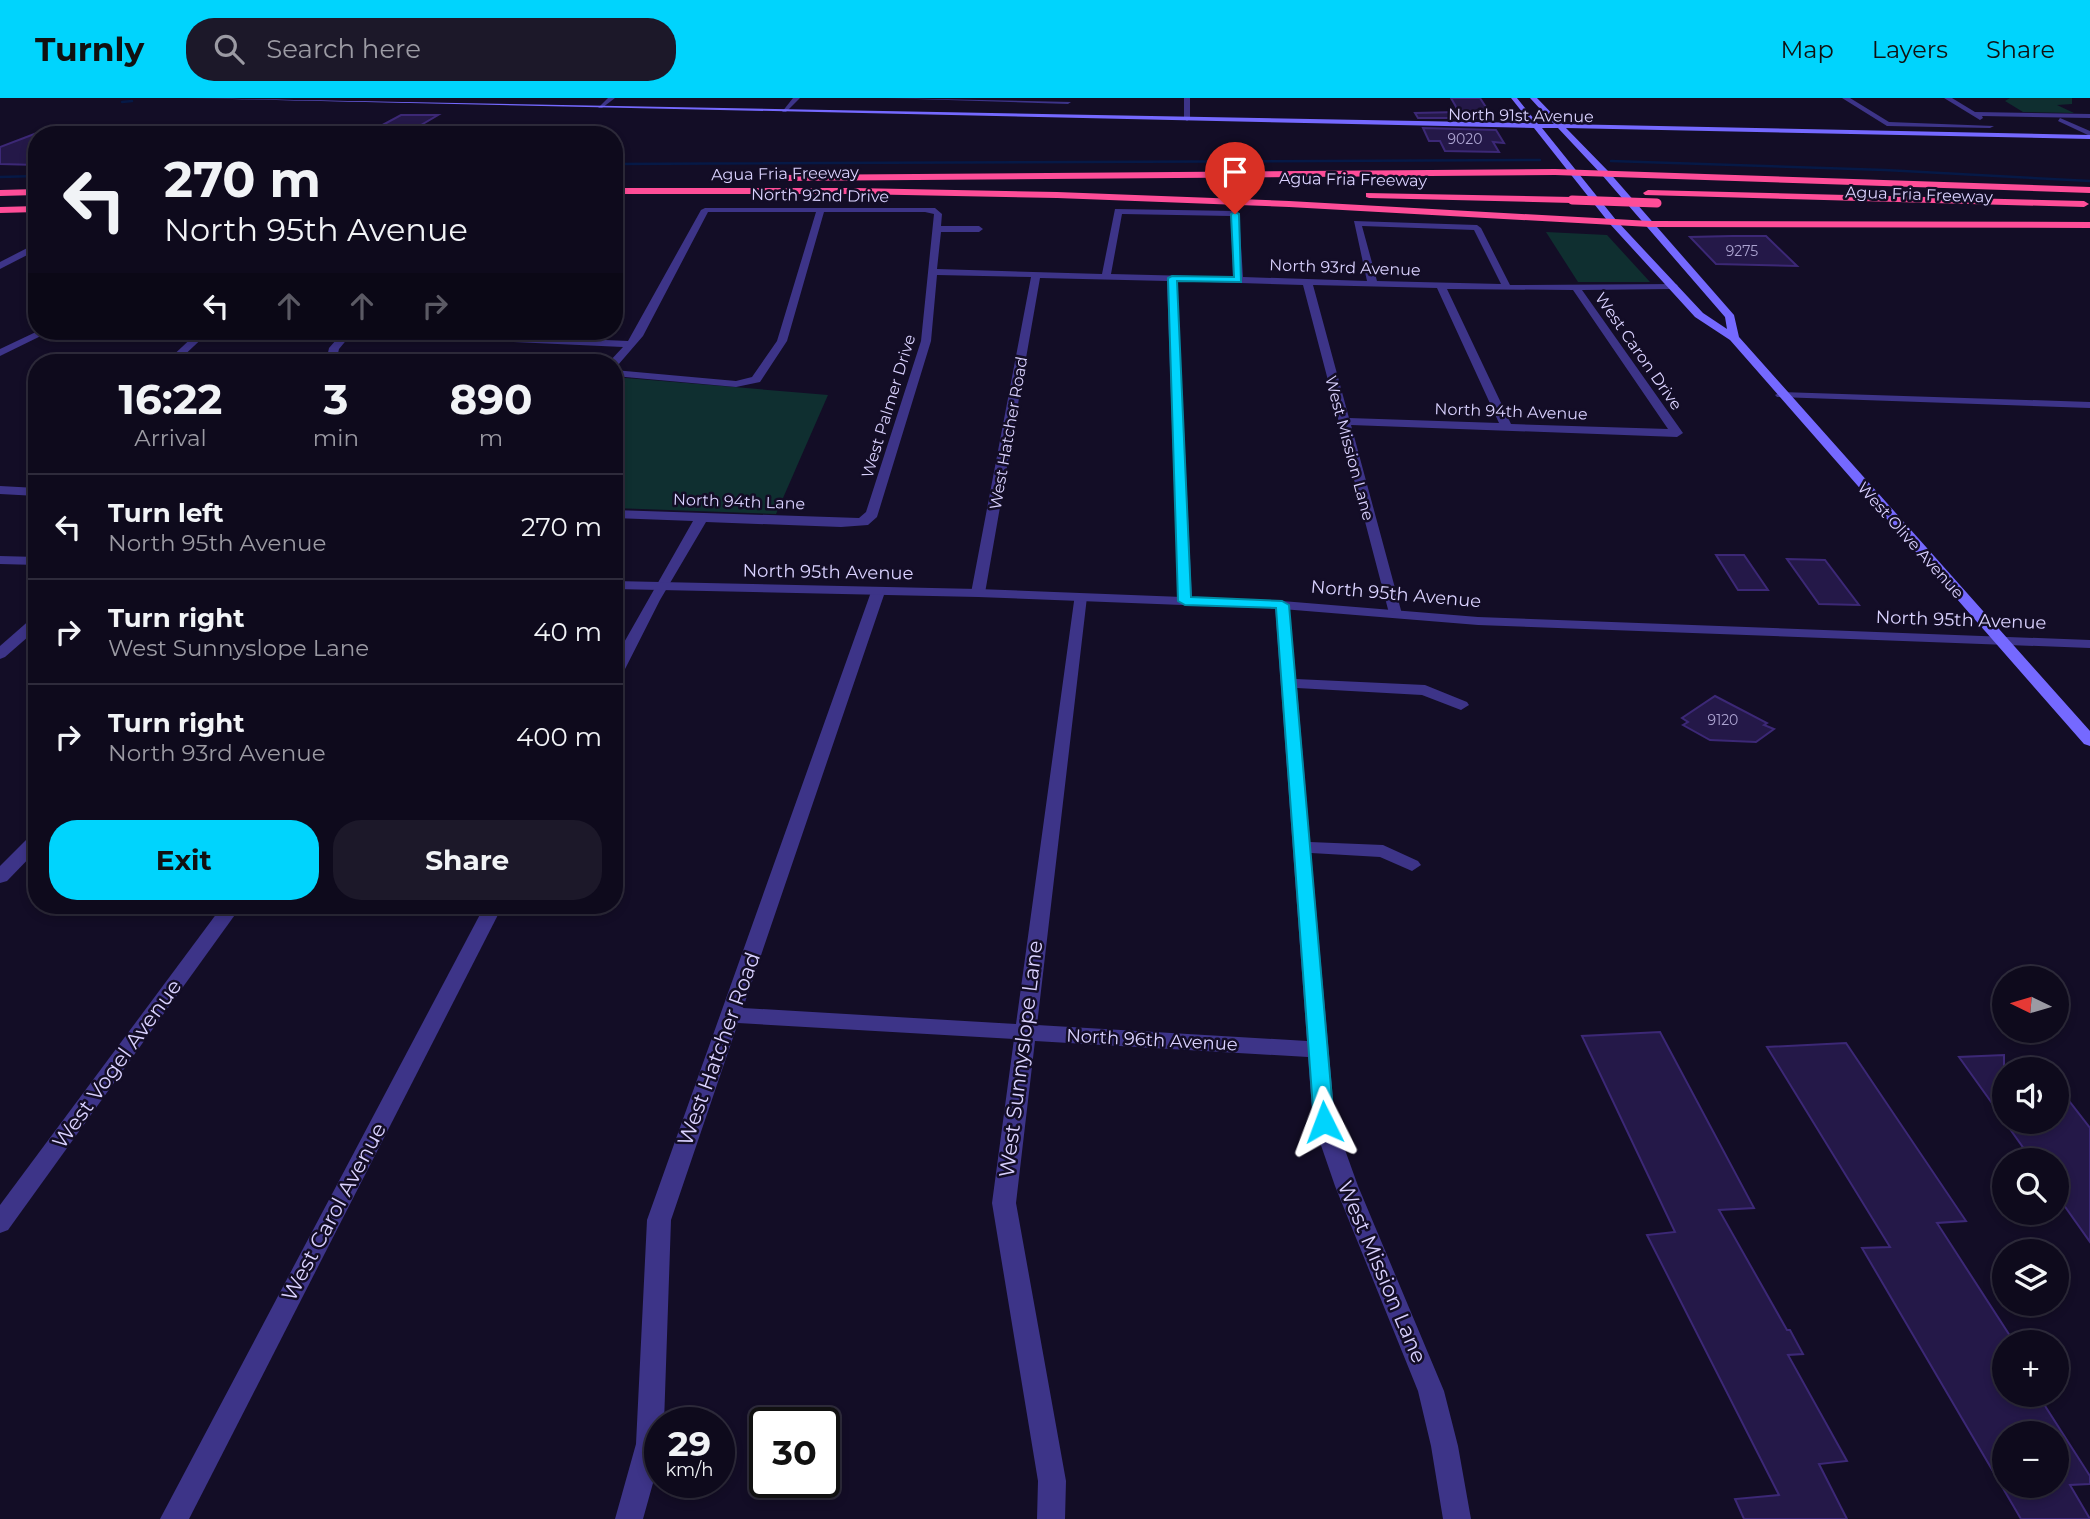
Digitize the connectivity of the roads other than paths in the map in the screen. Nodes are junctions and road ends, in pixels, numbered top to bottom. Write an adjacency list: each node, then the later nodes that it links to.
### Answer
1 (187, 98): 10 (main road, North 91st Avenue)
2 (612, 98): 14 (street)
3 (797, 98): 15 (street)
4 (888, 98): 11 (street)
5 (1187, 98): 20 (street)
6 (1514, 98): 21 (main road, West Olive Avenue)
7 (1533, 98): 22 (main road, West Olive Avenue)
8 (1845, 98): 16 (street)
9 (1947, 98): 16 (street)
10 (239, 99): 12 (main road, North 91st Avenue)
11 (976, 99): 13 (street)
12 (340, 100): 14 (main road, North 91st Avenue)
13 (1068, 100): 19 (street)
14 (600, 107): 15 (main road, North 91st Avenue)
15 (784, 111): 19 (main road, North 91st Avenue)
16 (1972, 114): 17 (street)
17 (2050, 115): 18 (street); 23 (street)
18 (2090, 116)
19 (1063, 117): 20 (main road, North 91st Avenue)
20 (1187, 117): 21 (main road, North 91st Avenue)
21 (1536, 127): 22 (main road, North 91st Avenue); 24 (main road, West Olive Avenue)
22 (1559, 128): 23 (main road, North 91st Avenue); 25 (main road, West Olive Avenue)
23 (2089, 137)
24 (1571, 173): 25 (highway); 35 (highway, Agua Fria Freeway); 42 (main road, West Olive Avenue)
25 (1605, 173): 29 (highway); 43 (main road, West Olive Avenue)
26 (694, 180): 27 (highway, Agua Fria Freeway)
27 (623, 181)
28 (1360, 186): 35 (highway, Agua Fria Freeway)
29 (2090, 190)
30 (623, 191): 42 (highway)
31 (623, 191): 32 (highway, Agua Fria Freeway)
32 (1303, 193)
33 (28, 194): 34 (highway)
34 (0, 195)
35 (1570, 195): 36 (highway, Agua Fria Freeway); 41 (highway, Agua Fria Freeway, bridge)
36 (2090, 204)
37 (28, 207): 38 (highway)
38 (0, 208)
39 (821, 209): 40 (street, North 92nd Drive); 68 (street, North 92nd Drive); 72 (street)
40 (935, 211): 45 (street, West Palmer Drive)
41 (2090, 214)
42 (1613, 222): 43 (highway); 47 (main road, West Olive Avenue)
43 (1650, 224): 44 (highway); 62 (main road, West Olive Avenue)
44 (2090, 225)
45 (937, 229): 46 (street); 51 (street, West Palmer Drive)
46 (979, 229)
47 (1634, 245): 50 (main road); 61 (main road, West Olive Avenue)
48 (28, 251): 49 (street)
49 (0, 266)
50 (1669, 266)
51 (932, 272): 52 (street, North 93rd Avenue); 82 (street, West Palmer Drive)
52 (1036, 273): 53 (street, North 93rd Avenue); 88 (street, West Hatcher Road)
53 (1106, 276): 54 (street, North 93rd Avenue); 56 (street)
54 (1172, 278): 56 (street, North 93rd Avenue); 90 (street)
55 (1684, 279): 62 (main road)
56 (1238, 280): 57 (street, North 93rd Avenue)
57 (1307, 282): 58 (street, North 93rd Avenue); 75 (street, West Mission Lane)
58 (1373, 284): 59 (street, North 93rd Avenue); 63 (street)
59 (1441, 286): 63 (street, North 93rd Avenue); 76 (street)
60 (1575, 286): 61 (street, North 93rd Avenue); 63 (street, North 93rd Avenue); 77 (street, West Caron Drive)
61 (1673, 286): 64 (main road, West Olive Avenue)
62 (1704, 286): 64 (main road, West Olive Avenue)
63 (1507, 287)
64 (1734, 338): 73 (main road, West Olive Avenue)
65 (28, 339): 69 (street)
66 (195, 340): 70 (street)
67 (571, 340): 68 (street)
68 (632, 344): 71 (street)
69 (2, 351)
70 (180, 354)
71 (623, 354)
72 (623, 374)
73 (1781, 395): 74 (street); 94 (main road, West Olive Avenue)
74 (2090, 405)
75 (1343, 421): 76 (street, North 94th Avenue); 92 (street, West Mission Lane)
76 (1507, 427): 77 (street, North 94th Avenue)
77 (1677, 433)
78 (0, 490): 79 (street)
79 (28, 492)
80 (623, 514): 81 (street, North 94th Lane)
81 (702, 517): 82 (street, North 94th Lane); 86 (street)
82 (863, 522)
83 (0, 560): 84 (street)
84 (28, 561)
85 (623, 585): 86 (street, North 95th Avenue)
86 (661, 587): 87 (street, North 95th Avenue); 97 (street)
87 (878, 592): 88 (street, North 95th Avenue); 107 (street, West Hatcher Road)
88 (978, 593): 89 (street, North 95th Avenue)
89 (1080, 597): 90 (street, North 95th Avenue); 108 (street, West Sunnyslope Lane)
90 (1185, 601): 91 (street, North 95th Avenue)
91 (1282, 605): 92 (street, North 95th Avenue); 98 (street, West Mission Lane)
92 (1395, 614): 94 (street, North 95th Avenue)
93 (28, 629): 96 (street)
94 (2001, 641): 95 (street, North 95th Avenue); 100 (main road, West Olive Avenue)
95 (2090, 644)
96 (0, 654)
97 (623, 657)
98 (1288, 683): 99 (street); 101 (street, West Mission Lane)
99 (1461, 705)
100 (2090, 741)
101 (1303, 847): 103 (street); 109 (street, West Mission Lane)
102 (28, 848): 104 (street)
103 (1412, 865)
104 (0, 877)
105 (226, 914): 110 (street, West Vogel Avenue)
106 (489, 914): 111 (street, West Carol Avenue)
107 (733, 1015): 108 (street, North 96th Avenue); 112 (street, West Hatcher Road)
108 (1025, 1032): 109 (street, North 96th Avenue); 113 (street, West Sunnyslope Lane)
109 (1320, 1050): 114 (street, West Mission Lane)
110 (0, 1223)
111 (174, 1519)
112 (629, 1519)
113 (1051, 1519)
114 (1457, 1519)

